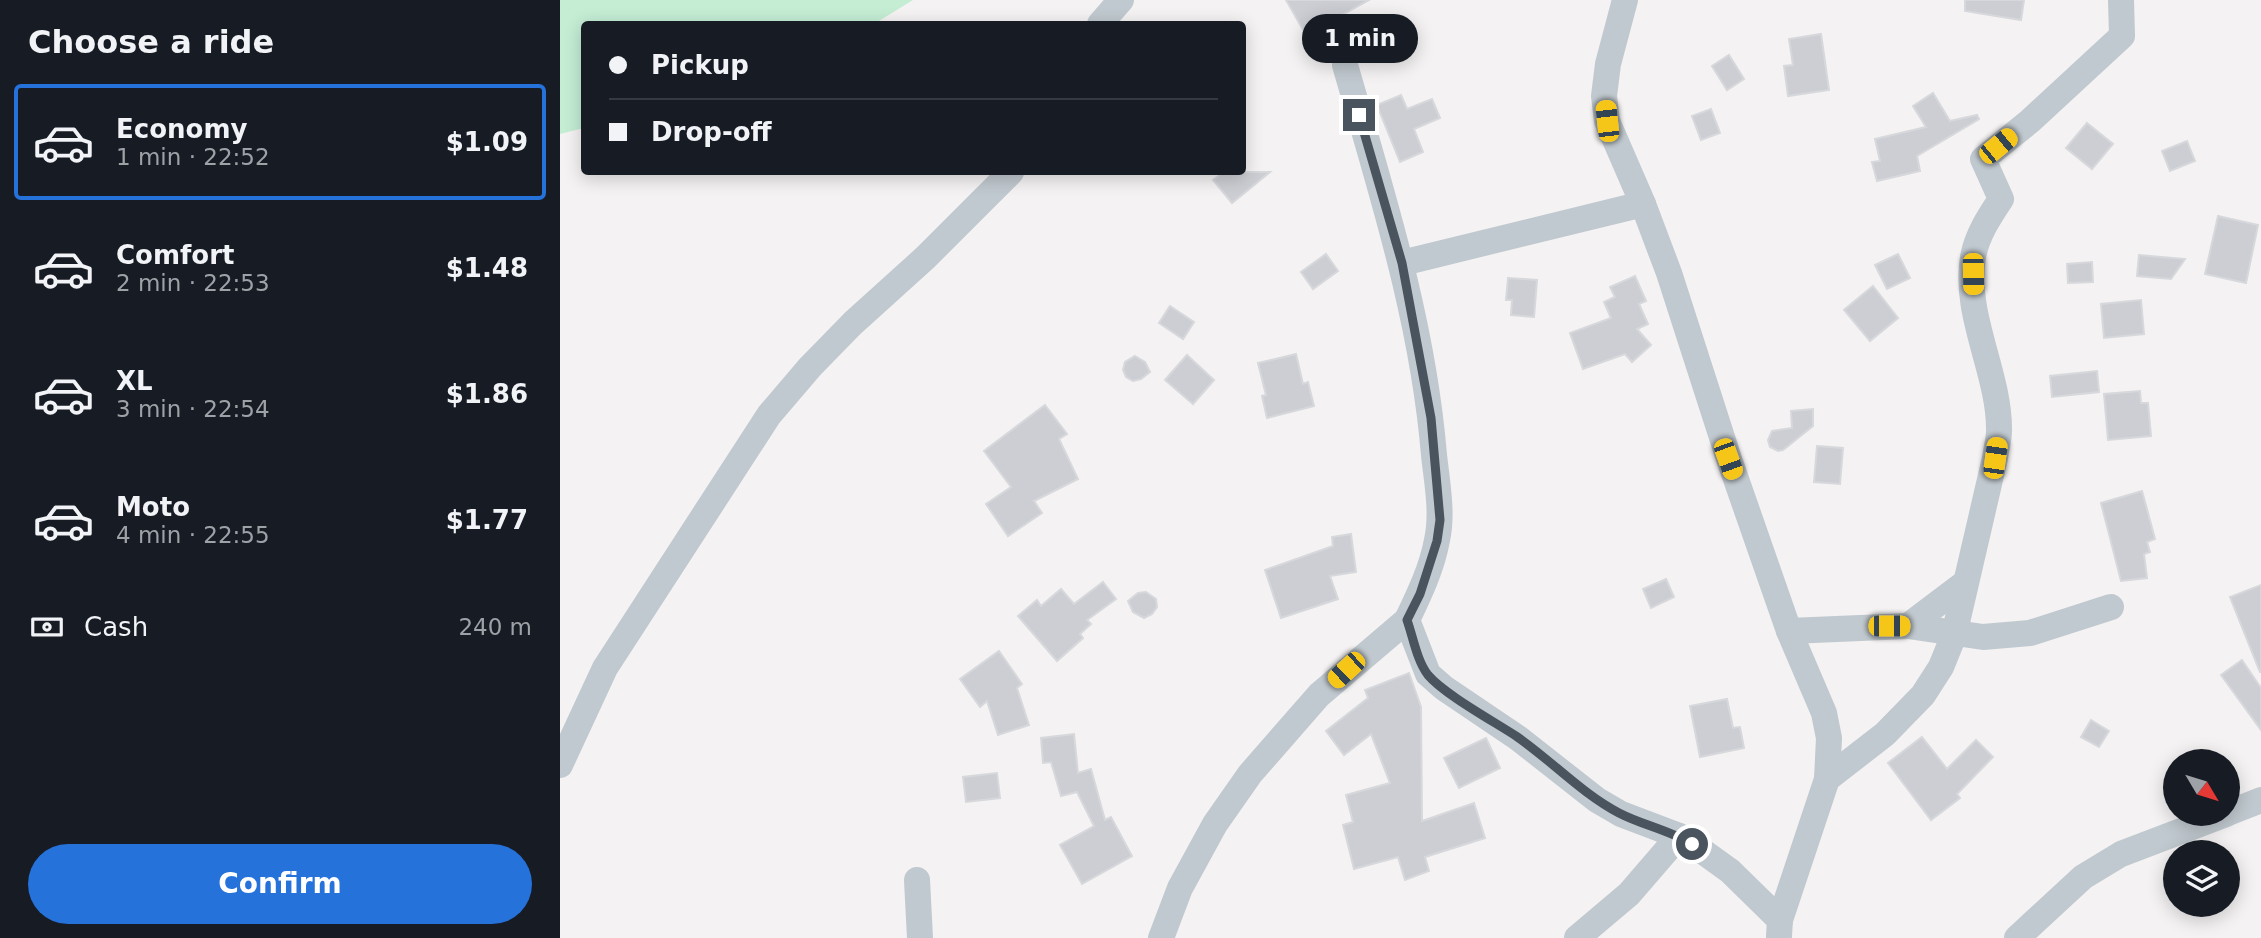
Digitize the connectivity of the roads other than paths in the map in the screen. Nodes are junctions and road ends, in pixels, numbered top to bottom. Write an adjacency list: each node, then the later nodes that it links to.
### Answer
1 (1121, 0): 4 (street)
2 (1625, 0): 7 (street)
3 (2121, 0): 9 (street)
4 (1103, 21)
5 (1345, 65): 8 (street)
6 (1008, 175): 15 (street)
7 (1643, 204): 8 (street); 13 (street)
8 (1402, 263): 11 (street)
9 (1965, 583): 12 (street); 14 (street)
10 (2111, 607): 14 (street)
11 (1407, 620): 20 (street); 24 (street)
12 (1908, 626): 13 (street); 14 (street)
13 (1789, 631): 16 (street)
14 (1954, 635): 16 (street)
15 (560, 765)
16 (1827, 779): 22 (street)
17 (2261, 800): 18 (street)
18 (2240, 808)
19 (2193, 826): 26 (street)
20 (1679, 836): 22 (street); 25 (street)
21 (916, 880): 23 (street)
22 (1779, 929)
23 (920, 938)
24 (1161, 938)
25 (1577, 938)
26 (2017, 938)

